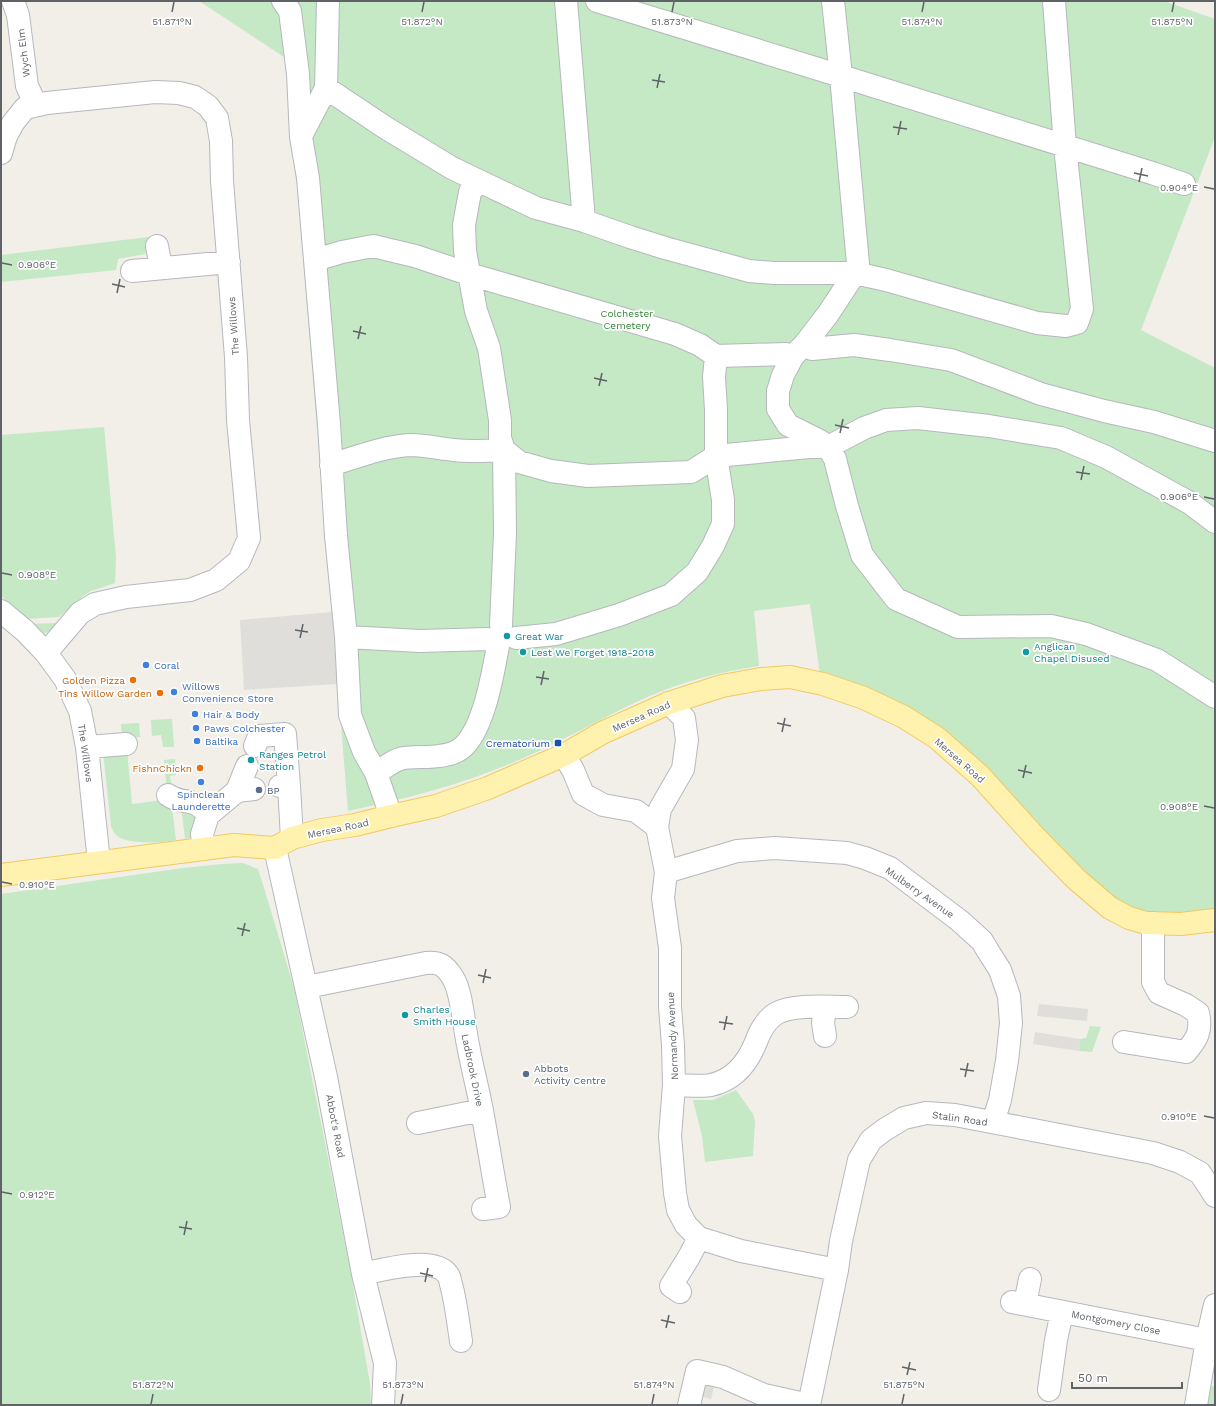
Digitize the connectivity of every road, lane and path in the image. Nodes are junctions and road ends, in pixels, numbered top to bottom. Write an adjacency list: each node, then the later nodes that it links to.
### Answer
1 (13, 1): 10 (street, Wych Elm)
2 (328, 1): 9 (street)
3 (566, 1): 16 (street)
4 (597, 1): 8 (street)
5 (833, 1): 8 (street)
6 (1054, 1): 13 (street)
7 (288, 4): 11 (street)
8 (841, 76): 13 (street); 22 (street)
9 (326, 88): 11 (street); 14 (street)
10 (36, 105): 12 (street, The Willows); 19 (street, The Willows)
11 (301, 137): 18 (street)
12 (3, 141)
13 (1065, 146): 15 (street); 22 (street)
14 (479, 180): 16 (street); 23 (street)
15 (1184, 184)
16 (584, 221): 22 (street)
17 (157, 246): 20 (street)
18 (315, 260): 23 (street); 30 (street)
19 (229, 262): 20 (street); 35 (street, The Willows)
20 (161, 268): 21 (street)
21 (132, 270)
22 (855, 273): 24 (street)
23 (469, 274): 25 (street); 28 (street)
24 (799, 350): 25 (street); 26 (street); 27 (street)
25 (716, 356): 29 (street)
26 (1215, 441)
27 (828, 447): 29 (street); 31 (street); 36 (street)
28 (504, 450): 29 (street); 30 (street); 34 (street)
29 (716, 456): 34 (street)
30 (331, 465): 33 (street)
31 (1215, 522)
32 (1, 611): 35 (street, The Willows)
33 (346, 636): 34 (street); 43 (street)
34 (501, 637): 43 (street)
35 (46, 653): 40 (street, The Willows)
36 (1215, 697)
37 (669, 703): 41 (main road, Mersea Road); 47 (street, Normandy Avenue); 54 (main road, Mersea Road)
38 (126, 744): 40 (street)
39 (255, 746): 48 (street, Abbot's Road)
40 (87, 747): 50 (street, The Willows)
41 (564, 754): 46 (main road, Mersea Road); 47 (street)
42 (247, 766): 45 (street)
43 (376, 774): 46 (street)
44 (168, 794): 45 (street)
45 (208, 815): 49 (street)
46 (391, 816): 48 (main road, Mersea Road)
47 (657, 827): 51 (street, Normandy Avenue)
48 (284, 843): 49 (main road, Mersea Road); 55 (street, Abbot's Road)
49 (204, 849): 50 (main road, Mersea Road)
50 (99, 862): 52 (main road, Mersea Road)
51 (666, 872): 60 (street, Normandy Avenue); 62 (street, Mulberry Avenue)
52 (1, 874)
53 (1215, 920): 54 (main road, Mersea Road)
54 (1153, 923): 59 (street)
55 (307, 987): 61 (street, Ladbrook Drive); 68 (street, Abbot's Road)
56 (825, 1007): 57 (street); 58 (street); 60 (street)
57 (847, 1007)
58 (825, 1036)
59 (1124, 1042)
60 (674, 1085): 66 (street, Normandy Avenue)
61 (482, 1110): 63 (street); 65 (street, Ladbrook Drive)
62 (993, 1122): 64 (street, Stalin Road); 67 (street, Stalin Road)
63 (418, 1123)
64 (1215, 1196)
65 (483, 1209)
66 (699, 1238): 67 (street, Normandy Avenue); 70 (street)
67 (837, 1270): 78 (street, Stalin Road)
68 (363, 1274): 74 (street); 76 (street, Abbot's Road)
69 (1030, 1279): 72 (street, Montgomery Close)
70 (670, 1286)
71 (1215, 1305): 73 (street)
72 (1062, 1312): 73 (street, Montgomery Close); 75 (street)
73 (1207, 1340): 79 (street)
74 (461, 1341)
75 (1049, 1390)
76 (383, 1405)
77 (688, 1405): 78 (street)
78 (809, 1405)
79 (1196, 1405)

